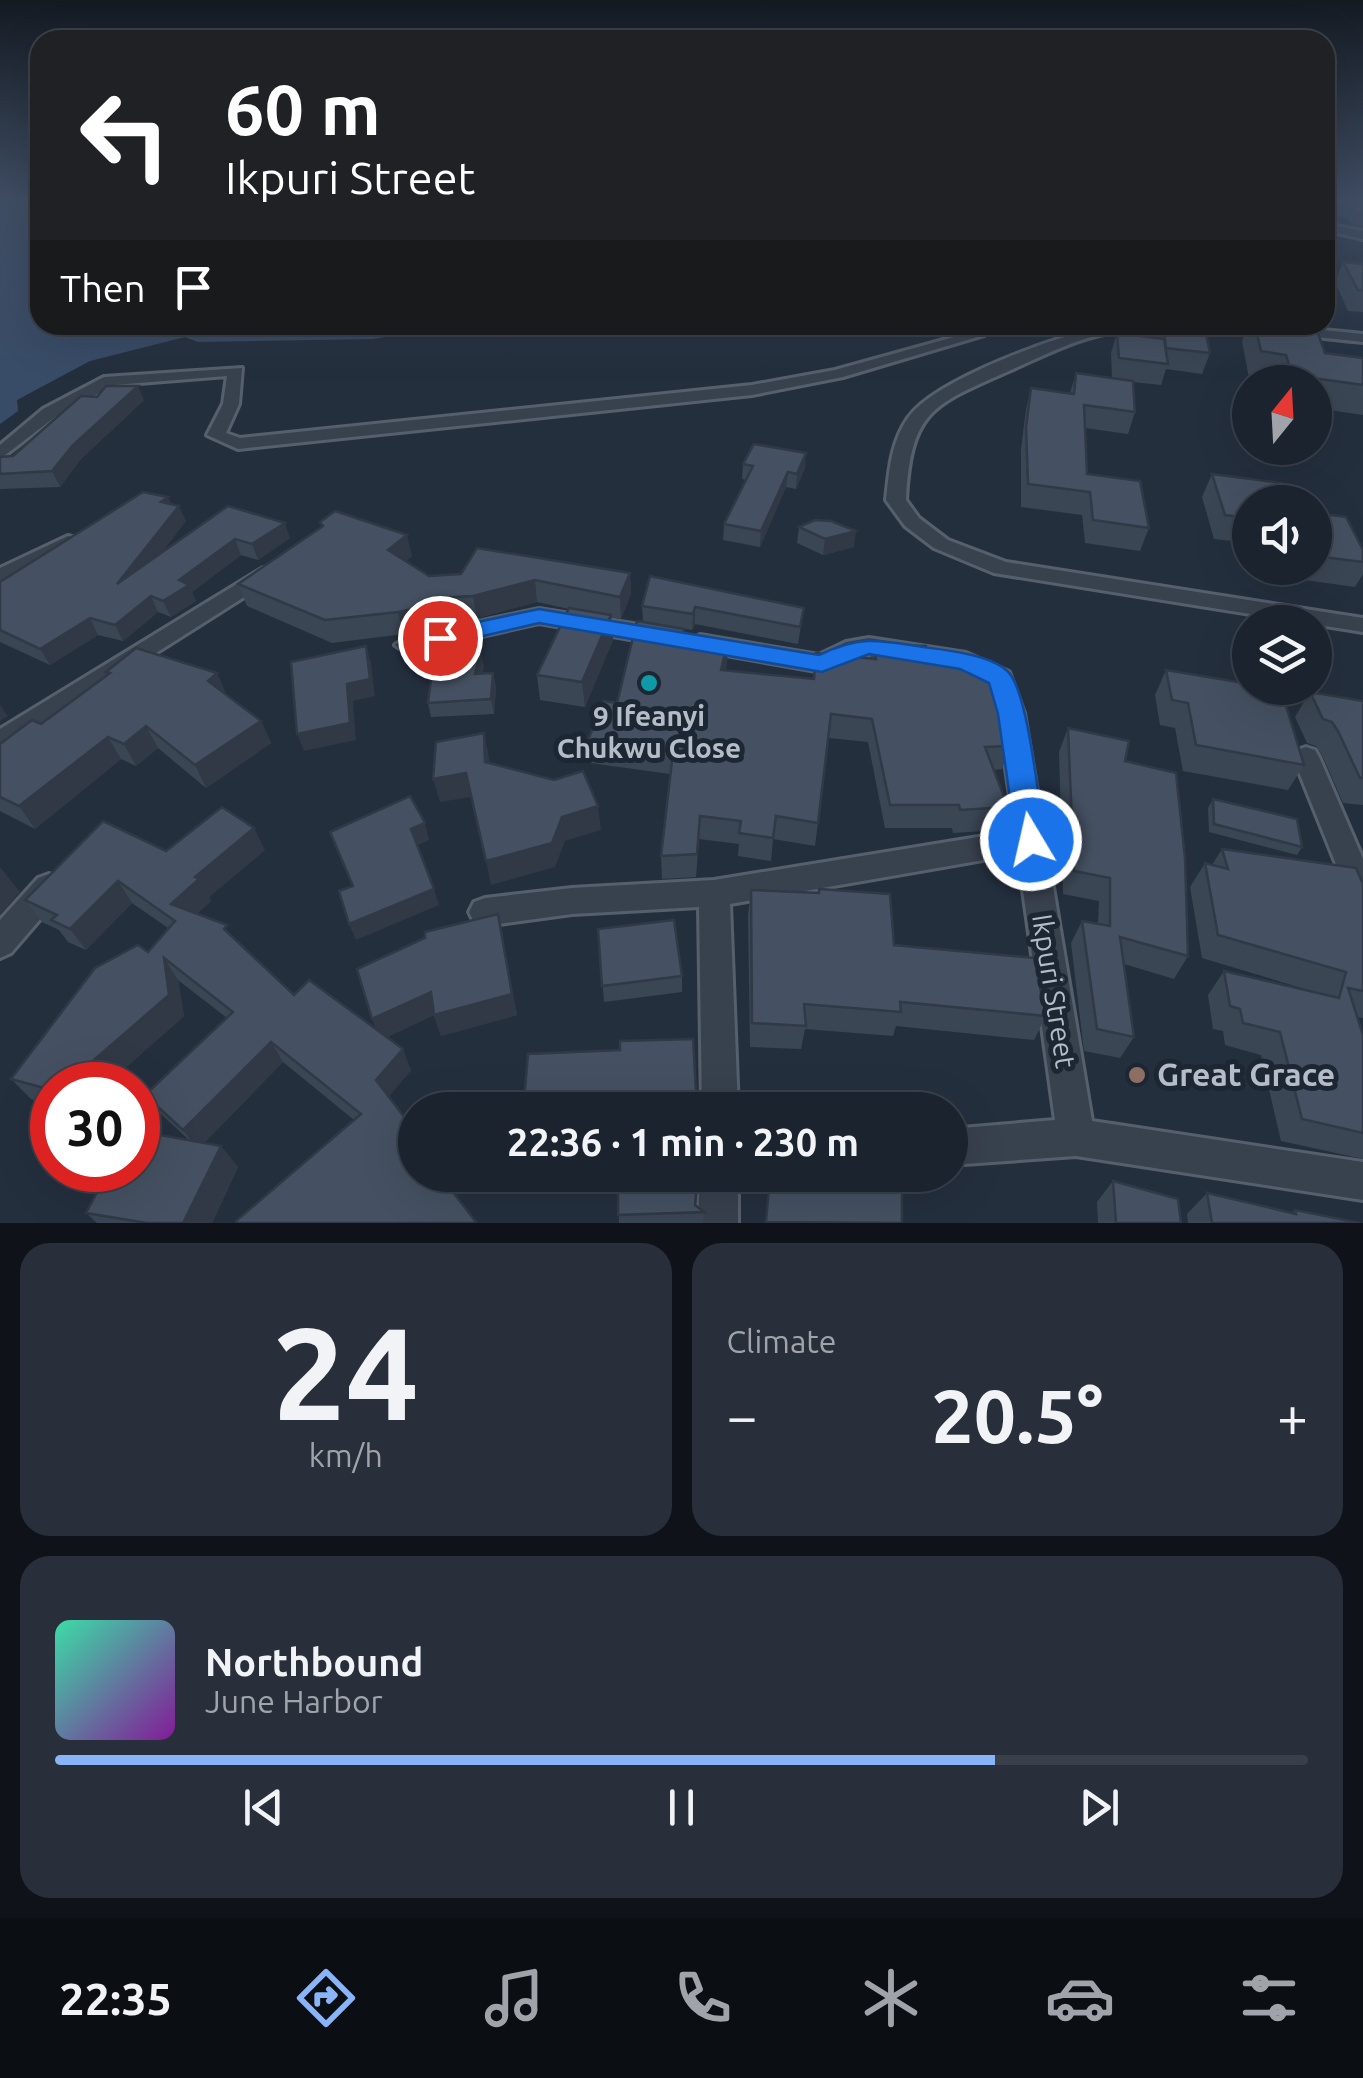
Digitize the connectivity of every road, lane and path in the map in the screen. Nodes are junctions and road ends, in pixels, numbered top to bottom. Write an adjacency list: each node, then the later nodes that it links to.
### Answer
1 (975, 335): 5 (street)
2 (1084, 335): 9 (street)
3 (1329, 335): 4 (street)
4 (1363, 338)
5 (0, 454)
6 (86, 533): 8 (street)
7 (288, 558): 11 (street)
8 (0, 577)
9 (1363, 625)
10 (407, 645): 13 (street, Ikpuri Street)
11 (0, 742)
12 (1306, 757): 16 (street)
13 (1031, 840): 15 (street); 20 (street, Ikpuri Street)
14 (69, 864): 18 (street)
15 (714, 893): 17 (street); 19 (street)
16 (1363, 894)
17 (485, 912)
18 (0, 943)
19 (720, 1092)
20 (1076, 1138): 21 (street); 22 (street)
21 (968, 1146)
22 (1363, 1181)
23 (719, 1192): 24 (street)
24 (718, 1223)

